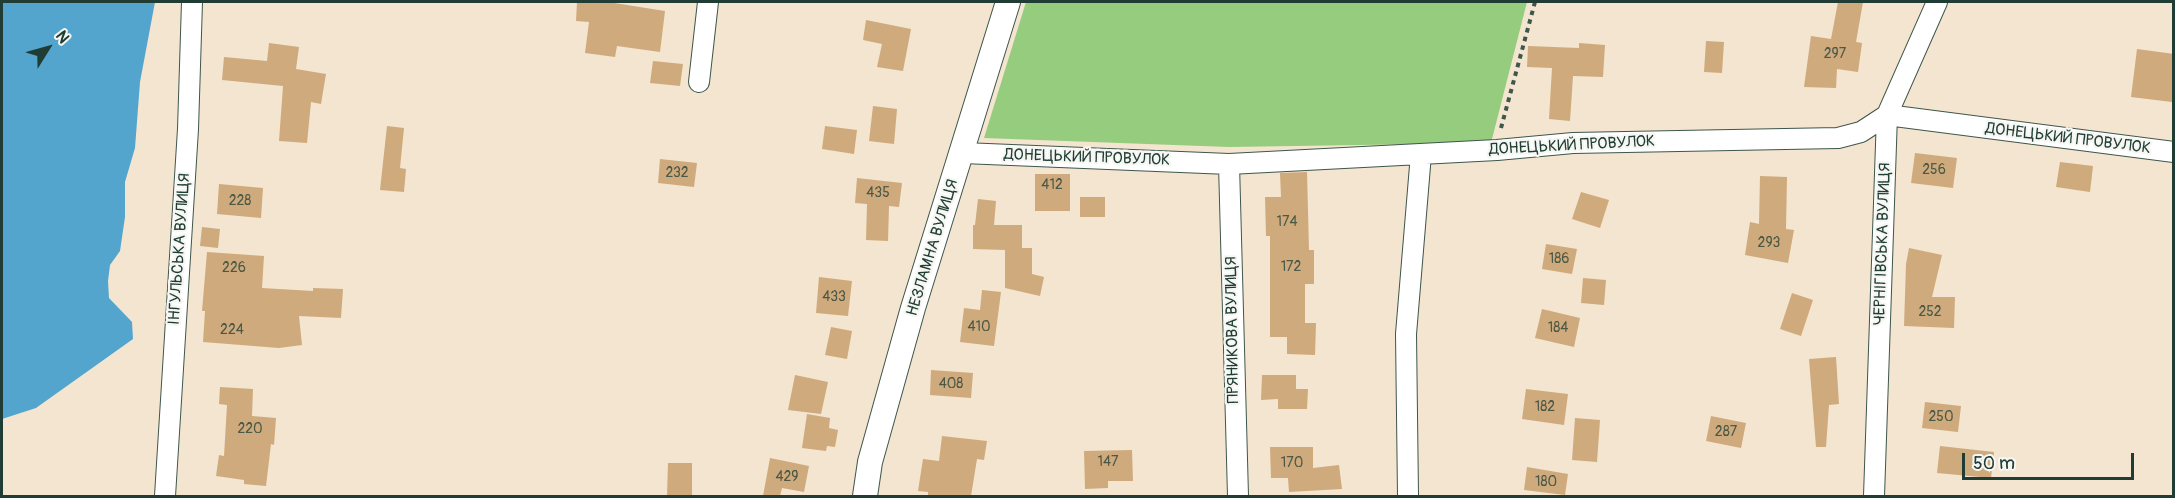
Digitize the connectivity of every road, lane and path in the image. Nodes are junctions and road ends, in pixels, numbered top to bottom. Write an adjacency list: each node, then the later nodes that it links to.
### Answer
1 (192, 2): 13 (street, ІНГУЛЬСЬКА ВУЛИЦЯ)
2 (708, 2): 6 (street)
3 (1008, 2): 10 (street, НЕЗЛАМНА ВУЛИЦЯ)
4 (1535, 2): 8 (path)
5 (1937, 2): 7 (street, ЧЕРНІГІВСЬКА ВУЛИЦЯ)
6 (699, 82)
7 (1887, 115): 8 (street, ДОНЕЦЬКИЙ ПРОВУЛОК); 9 (street, ДОНЕЦЬКИЙ ПРОВУЛОК); 17 (street, ЧЕРНІГІВСЬКА ВУЛИЦЯ)
8 (1497, 150): 11 (street, ДОНЕЦЬКИЙ ПРОВУЛОК)
9 (2174, 152)
10 (963, 153): 12 (street, ДОНЕЦЬКИЙ ПРОВУЛОК); 14 (street, НЕЗЛАМНА ВУЛИЦЯ)
11 (1421, 154): 12 (street, ДОНЕЦЬКИЙ ПРОВУЛОК); 16 (street)
12 (1229, 164): 15 (street, ПРЯНИКОВА ВУЛИЦЯ)
13 (165, 496)
14 (865, 496)
15 (1238, 496)
16 (1408, 496)
17 (1874, 496)

